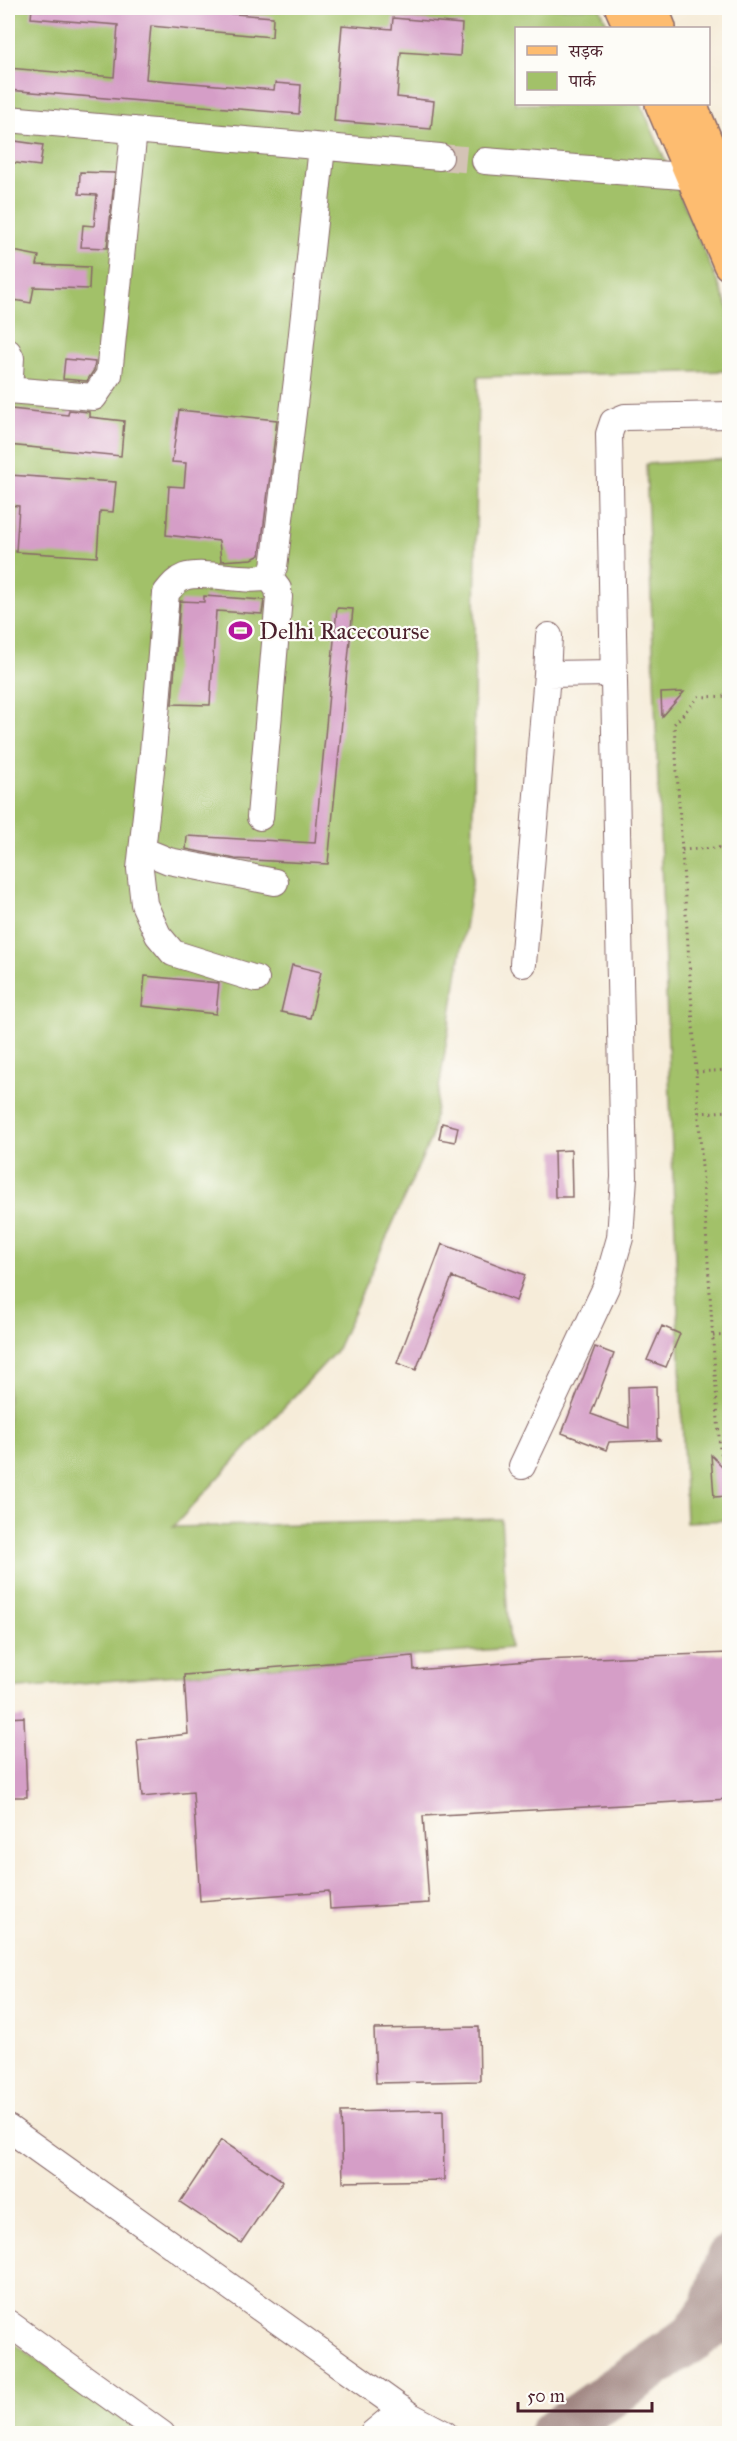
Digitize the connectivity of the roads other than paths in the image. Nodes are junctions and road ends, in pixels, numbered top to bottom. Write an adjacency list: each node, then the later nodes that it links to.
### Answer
1 (622, 8): 3 (main road)
2 (651, 8): 4 (main road)
3 (631, 27)
4 (659, 27)
5 (663, 105): 12 (main road)
6 (690, 105): 12 (main road)
7 (8, 119): 8 (street)
8 (134, 130): 9 (street); 15 (street)
9 (322, 147): 10 (street); 17 (street)
10 (440, 157)
11 (485, 161): 12 (street)
12 (714, 185): 13 (main road)
13 (729, 264)
14 (8, 352): 15 (street)
15 (8, 390)
16 (729, 415): 19 (street)
17 (269, 578): 21 (street); 22 (street)
18 (549, 636): 20 (street)
19 (614, 673): 20 (street); 26 (street)
20 (547, 674): 24 (street)
21 (261, 817)
22 (142, 850): 23 (street); 25 (street)
23 (275, 882)
24 (523, 964)
25 (256, 979)
26 (522, 1466)
27 (8, 2128): 29 (street)
28 (8, 2323): 30 (street)
29 (402, 2409): 31 (street); 32 (street)
30 (162, 2433)
31 (372, 2433)
32 (445, 2433)

